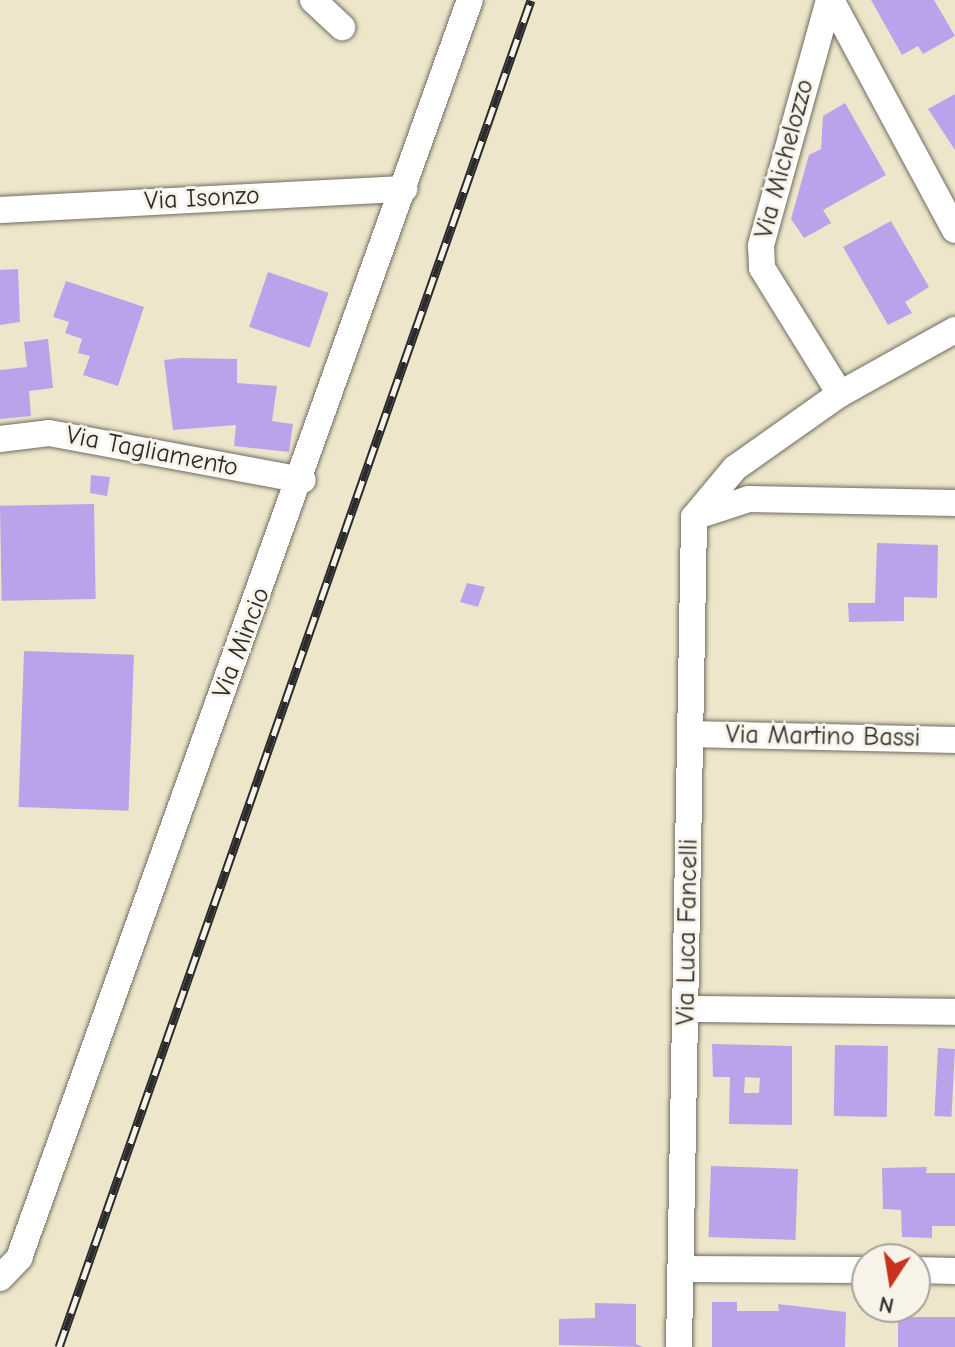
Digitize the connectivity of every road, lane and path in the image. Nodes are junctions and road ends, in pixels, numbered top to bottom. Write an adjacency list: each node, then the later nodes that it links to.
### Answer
1 (313, 0): 4 (street)
2 (470, 0): 5 (street, Via Mincio)
3 (830, 0): 7 (street); 9 (street, Via Michelozzo)
4 (342, 27)
5 (404, 189): 6 (street, Via Isonzo); 11 (street, Via Mincio)
6 (0, 210)
7 (955, 230)
8 (955, 330): 9 (street)
9 (840, 394): 13 (street)
10 (0, 439): 11 (street, Via Tagliamento)
11 (303, 480): 22 (street, Via Mincio)
12 (955, 503): 13 (street)
13 (694, 517): 14 (street, Via Luca Fancelli)
14 (690, 734): 15 (street, Via Martino Bassi); 16 (street, Via Luca Fancelli)
15 (955, 740)
16 (688, 1009): 17 (street); 18 (street, Via Luca Fancelli)
17 (955, 1012)
18 (681, 1269): 19 (street); 23 (street, Via Luca Fancelli)
19 (851, 1270)
20 (931, 1270): 21 (street)
21 (955, 1271)
22 (0, 1278)
23 (679, 1347)

